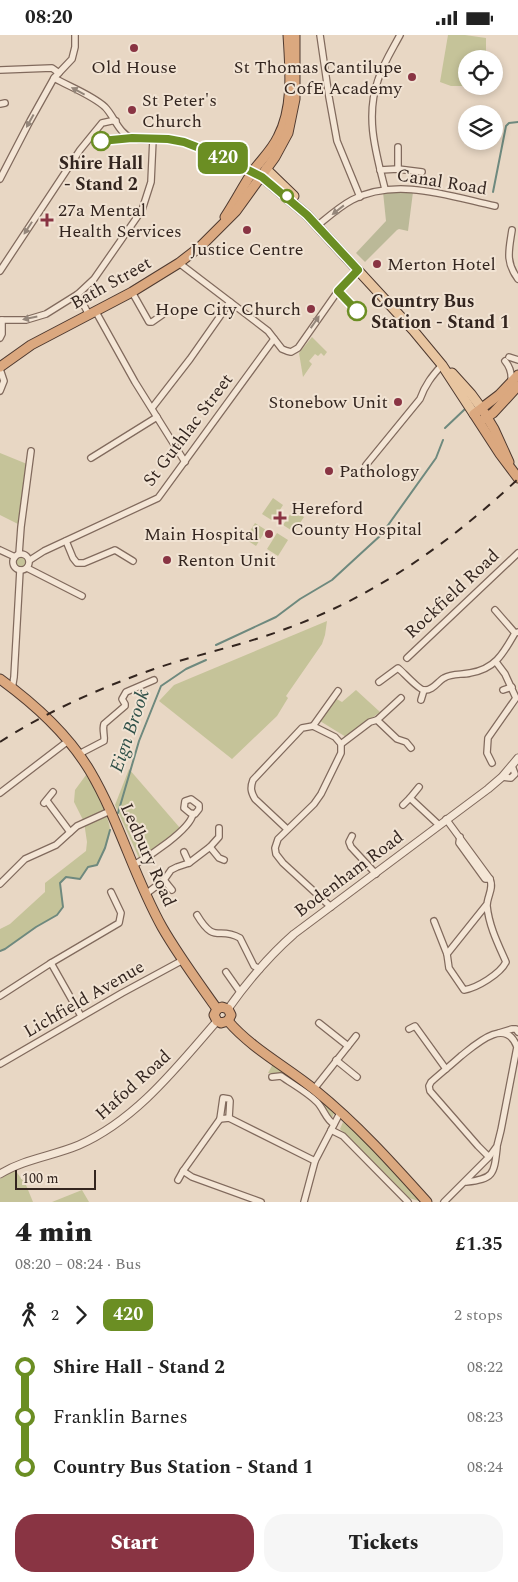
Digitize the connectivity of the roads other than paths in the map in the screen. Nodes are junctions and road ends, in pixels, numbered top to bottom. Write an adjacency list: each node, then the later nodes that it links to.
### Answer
1 (75, 35): 7 (street)
2 (288, 35): 15 (highway)
3 (295, 35): 16 (highway, Bath Street)
4 (320, 35): 19 (street)
5 (400, 35): 13 (street)
6 (0, 70): 7 (street)
7 (59, 73): 8 (street)
8 (54, 79): 9 (street, one-way to 8); 17 (street, one-way to 17)
9 (116, 121): 10 (street); 26 (street, one-way to 26)
10 (153, 139): 15 (street); 29 (street)
11 (398, 147): 12 (street)
12 (398, 169): 13 (street); 14 (street)
13 (380, 170): 18 (street)
14 (422, 172)
15 (252, 173): 16 (highway); 23 (highway)
16 (264, 173): 21 (main road); 23 (highway, Bath Street)
17 (0, 179)
18 (385, 189): 19 (street, Canal Road); 20 (street, Canal Road)
19 (360, 197): 21 (street, Canal Road, one-way to 21)
20 (495, 206)
21 (318, 226): 25 (main road)
22 (512, 230): 27 (street)
23 (215, 232): 24 (highway, Bath Street)
24 (179, 263): 28 (highway, Bath Street); 30 (street)
25 (358, 270): 35 (street, one-way to 25); 37 (main road)
26 (0, 271)
27 (518, 279)
28 (132, 293): 31 (highway, Bath Street); 32 (street)
29 (78, 294): 31 (street); 33 (street, one-way to 33)
30 (230, 302): 35 (street); 42 (street)
31 (92, 314): 38 (highway, Bath Street); 42 (street)
32 (162, 315)
33 (1, 320): 34 (street)
34 (0, 338)
35 (274, 339): 48 (street, St Guthlac Street)
36 (518, 360): 40 (street)
37 (442, 365): 43 (main road); 49 (street)
38 (0, 368): 41 (street)
39 (518, 375): 40 (highway)
40 (514, 385): 43 (highway); 45 (highway)
41 (0, 391)
42 (152, 408): 44 (street)
43 (478, 412): 45 (highway)
44 (157, 417): 47 (street); 48 (street)
45 (484, 420): 50 (highway)
46 (31, 451): 54 (street)
47 (91, 458)
48 (185, 462): 51 (street, St Guthlac Street)
49 (366, 465)
50 (518, 478)
51 (66, 541): 55 (street, St Guthlac Street); 56 (street)
52 (0, 550): 54 (street)
53 (518, 553): 62 (street, Rockfield Road)
54 (17, 555): 55 (street); 58 (street)
55 (30, 560): 57 (street)
56 (133, 561)
57 (27, 568): 58 (street); 59 (street)
58 (20, 570): 66 (street)
59 (82, 596)
60 (495, 610): 61 (street)
61 (516, 633): 63 (street)
62 (407, 657)
63 (496, 662): 67 (street); 68 (street)
64 (154, 680): 78 (street)
65 (379, 682): 68 (street)
66 (4, 684): 75 (highway, Ledbury Road)
67 (512, 687): 69 (street); 80 (street)
68 (423, 690): 72 (street)
69 (503, 690)
70 (338, 691): 74 (street)
71 (401, 699): 73 (street)
72 (421, 700)
73 (377, 720): 76 (street); 77 (street)
74 (313, 726): 76 (street); 91 (street)
75 (68, 741): 78 (highway, Ledbury Road); 83 (street)
76 (341, 743): 91 (street)
77 (411, 747)
78 (79, 754): 86 (highway, Ledbury Road)
79 (518, 758): 88 (street, Bodenham Road)
80 (492, 763)
81 (419, 787): 84 (street)
82 (53, 792): 92 (street)
83 (0, 793)
84 (410, 798): 85 (street); 89 (street)
85 (402, 805)
86 (111, 813): 92 (street); 98 (highway, Ledbury Road)
87 (193, 814): 98 (street)
88 (446, 819): 89 (street, Bodenham Road); 105 (street)
89 (439, 825): 99 (street, Bodenham Road)
90 (219, 827): 94 (street)
91 (287, 829): 106 (street)
92 (70, 832): 101 (street)
93 (352, 836): 99 (street)
94 (210, 847): 96 (street); 97 (street)
95 (184, 852): 97 (street)
96 (224, 860)
97 (189, 863): 100 (street)
98 (134, 865): 104 (highway, Ledbury Road)
99 (376, 874): 106 (street, Bodenham Road)
100 (164, 880): 102 (street); 104 (street)
101 (0, 884)
102 (172, 890)
103 (111, 892): 111 (street)
104 (146, 894): 110 (highway, Ledbury Road)
105 (487, 904): 109 (street); 109 (street)
106 (331, 907): 112 (street, Bodenham Road)
107 (197, 915): 112 (street)
108 (434, 921): 109 (street)
109 (446, 954)
110 (182, 960): 116 (highway, Ledbury Road); 118 (street, Lichfield Avenue)
111 (51, 963): 115 (street); 118 (street)
112 (260, 969): 114 (street, Bodenham Road)
113 (226, 972): 114 (street)
114 (240, 992): 117 (street, Bodenham Road)
115 (0, 996)
116 (216, 1009): 117 (highway); 119 (highway)
117 (228, 1009): 120 (highway)
118 (81, 1016): 129 (street, Lichfield Avenue)
119 (217, 1021): 120 (highway); 145 (street, Hafod Road)
120 (228, 1021): 136 (highway)
121 (319, 1023): 126 (street)
122 (415, 1026): 130 (street)
123 (518, 1032): 124 (street)
124 (499, 1033): 127 (street); 130 (street)
125 (356, 1036): 126 (street)
126 (348, 1045): 128 (street)
127 (518, 1045): 133 (street)
128 (336, 1060): 132 (street); 136 (street)
129 (0, 1064)
130 (446, 1069): 135 (street)
131 (272, 1077): 140 (street)
132 (357, 1077)
133 (515, 1081): 141 (street)
134 (422, 1084): 135 (street)
135 (429, 1085): 142 (street)
136 (314, 1089): 137 (highway)
137 (341, 1111): 140 (street); 151 (highway)
138 (229, 1118): 139 (street); 139 (street); 143 (street)
139 (220, 1119): 144 (street)
140 (333, 1127): 143 (street); 150 (street)
141 (497, 1146): 142 (street); 147 (street)
142 (490, 1157): 147 (street)
143 (315, 1161): 149 (street)
144 (183, 1171): 146 (street); 148 (street)
145 (0, 1174)
146 (178, 1180)
147 (466, 1182): 152 (street)
148 (261, 1202)
149 (304, 1202)
150 (408, 1202)
151 (427, 1202)
152 (444, 1202)

